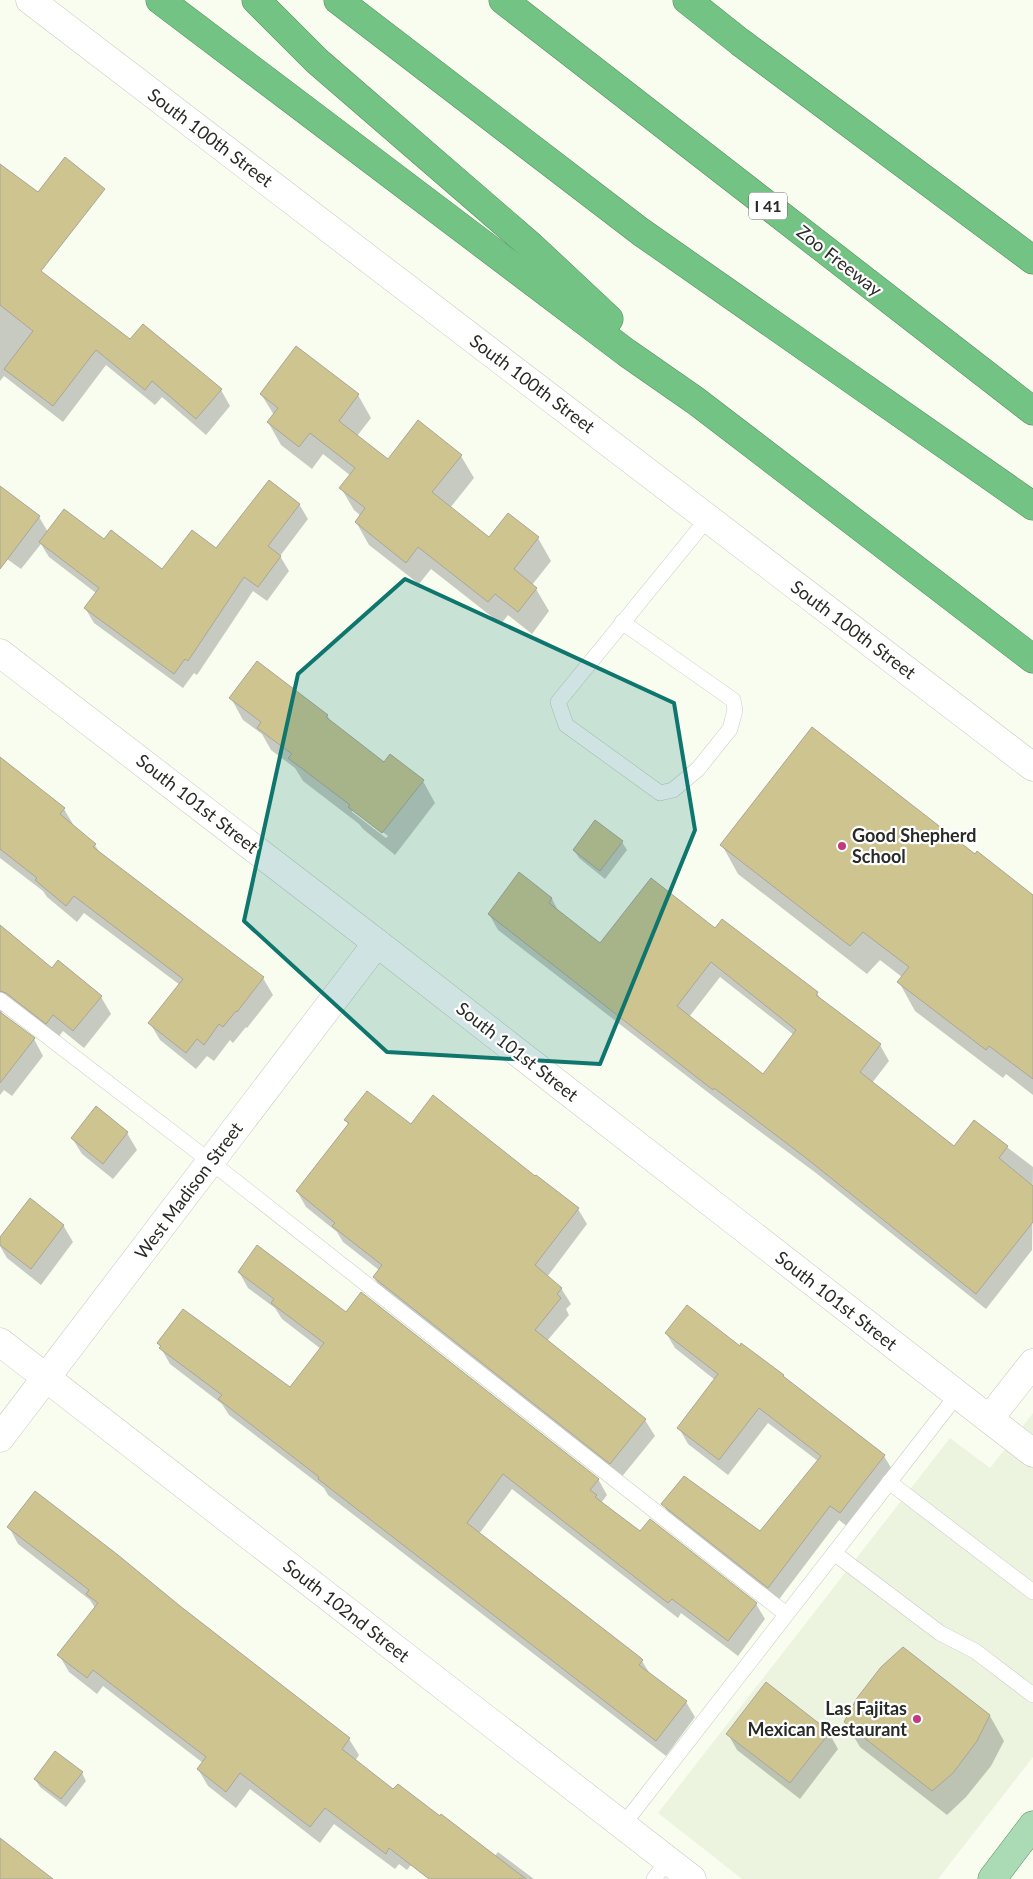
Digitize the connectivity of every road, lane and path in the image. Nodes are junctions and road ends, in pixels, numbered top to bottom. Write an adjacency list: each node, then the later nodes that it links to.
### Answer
1 (30, 0): 11 (street, South 100th Street)
2 (160, 0): 8 (highway)
3 (256, 0): 8 (highway)
4 (338, 0): 10 (highway)
5 (502, 0): 9 (highway, Zoo Freeway / I 41)
6 (687, 0): 7 (highway)
7 (1033, 260)
8 (696, 401): 14 (highway)
9 (1033, 412)
10 (1033, 506)
11 (708, 518): 12 (lane); 15 (street, South 100th Street)
12 (622, 622): 12 (lane)
13 (0, 653): 16 (street, South 101st Street)
14 (1033, 658)
15 (1033, 768)
16 (378, 943): 18 (street, West Madison Street); 22 (street, South 101st Street)
17 (0, 1000): 18 (lane)
18 (211, 1162): 21 (street, West Madison Street); 29 (lane)
19 (0, 1342): 21 (street, South 102nd Street)
20 (1033, 1363): 23 (street)
21 (46, 1378): 24 (street, West Madison Street); 31 (street, South 102nd Street)
22 (957, 1395): 23 (street, South 101st Street); 26 (lane)
23 (989, 1419): 25 (street, South 101st Street)
24 (0, 1438)
25 (1033, 1453)
26 (888, 1482): 27 (lane); 28 (lane)
27 (834, 1553): 29 (lane); 30 (lane)
28 (1033, 1592)
29 (786, 1614): 31 (lane)
30 (1031, 1689)
31 (623, 1825): 33 (street, South 102nd Street)
32 (1033, 1825): 35 (main road)
33 (661, 1870): 34 (street, South 102nd Street)
34 (692, 1879)
35 (992, 1879)

